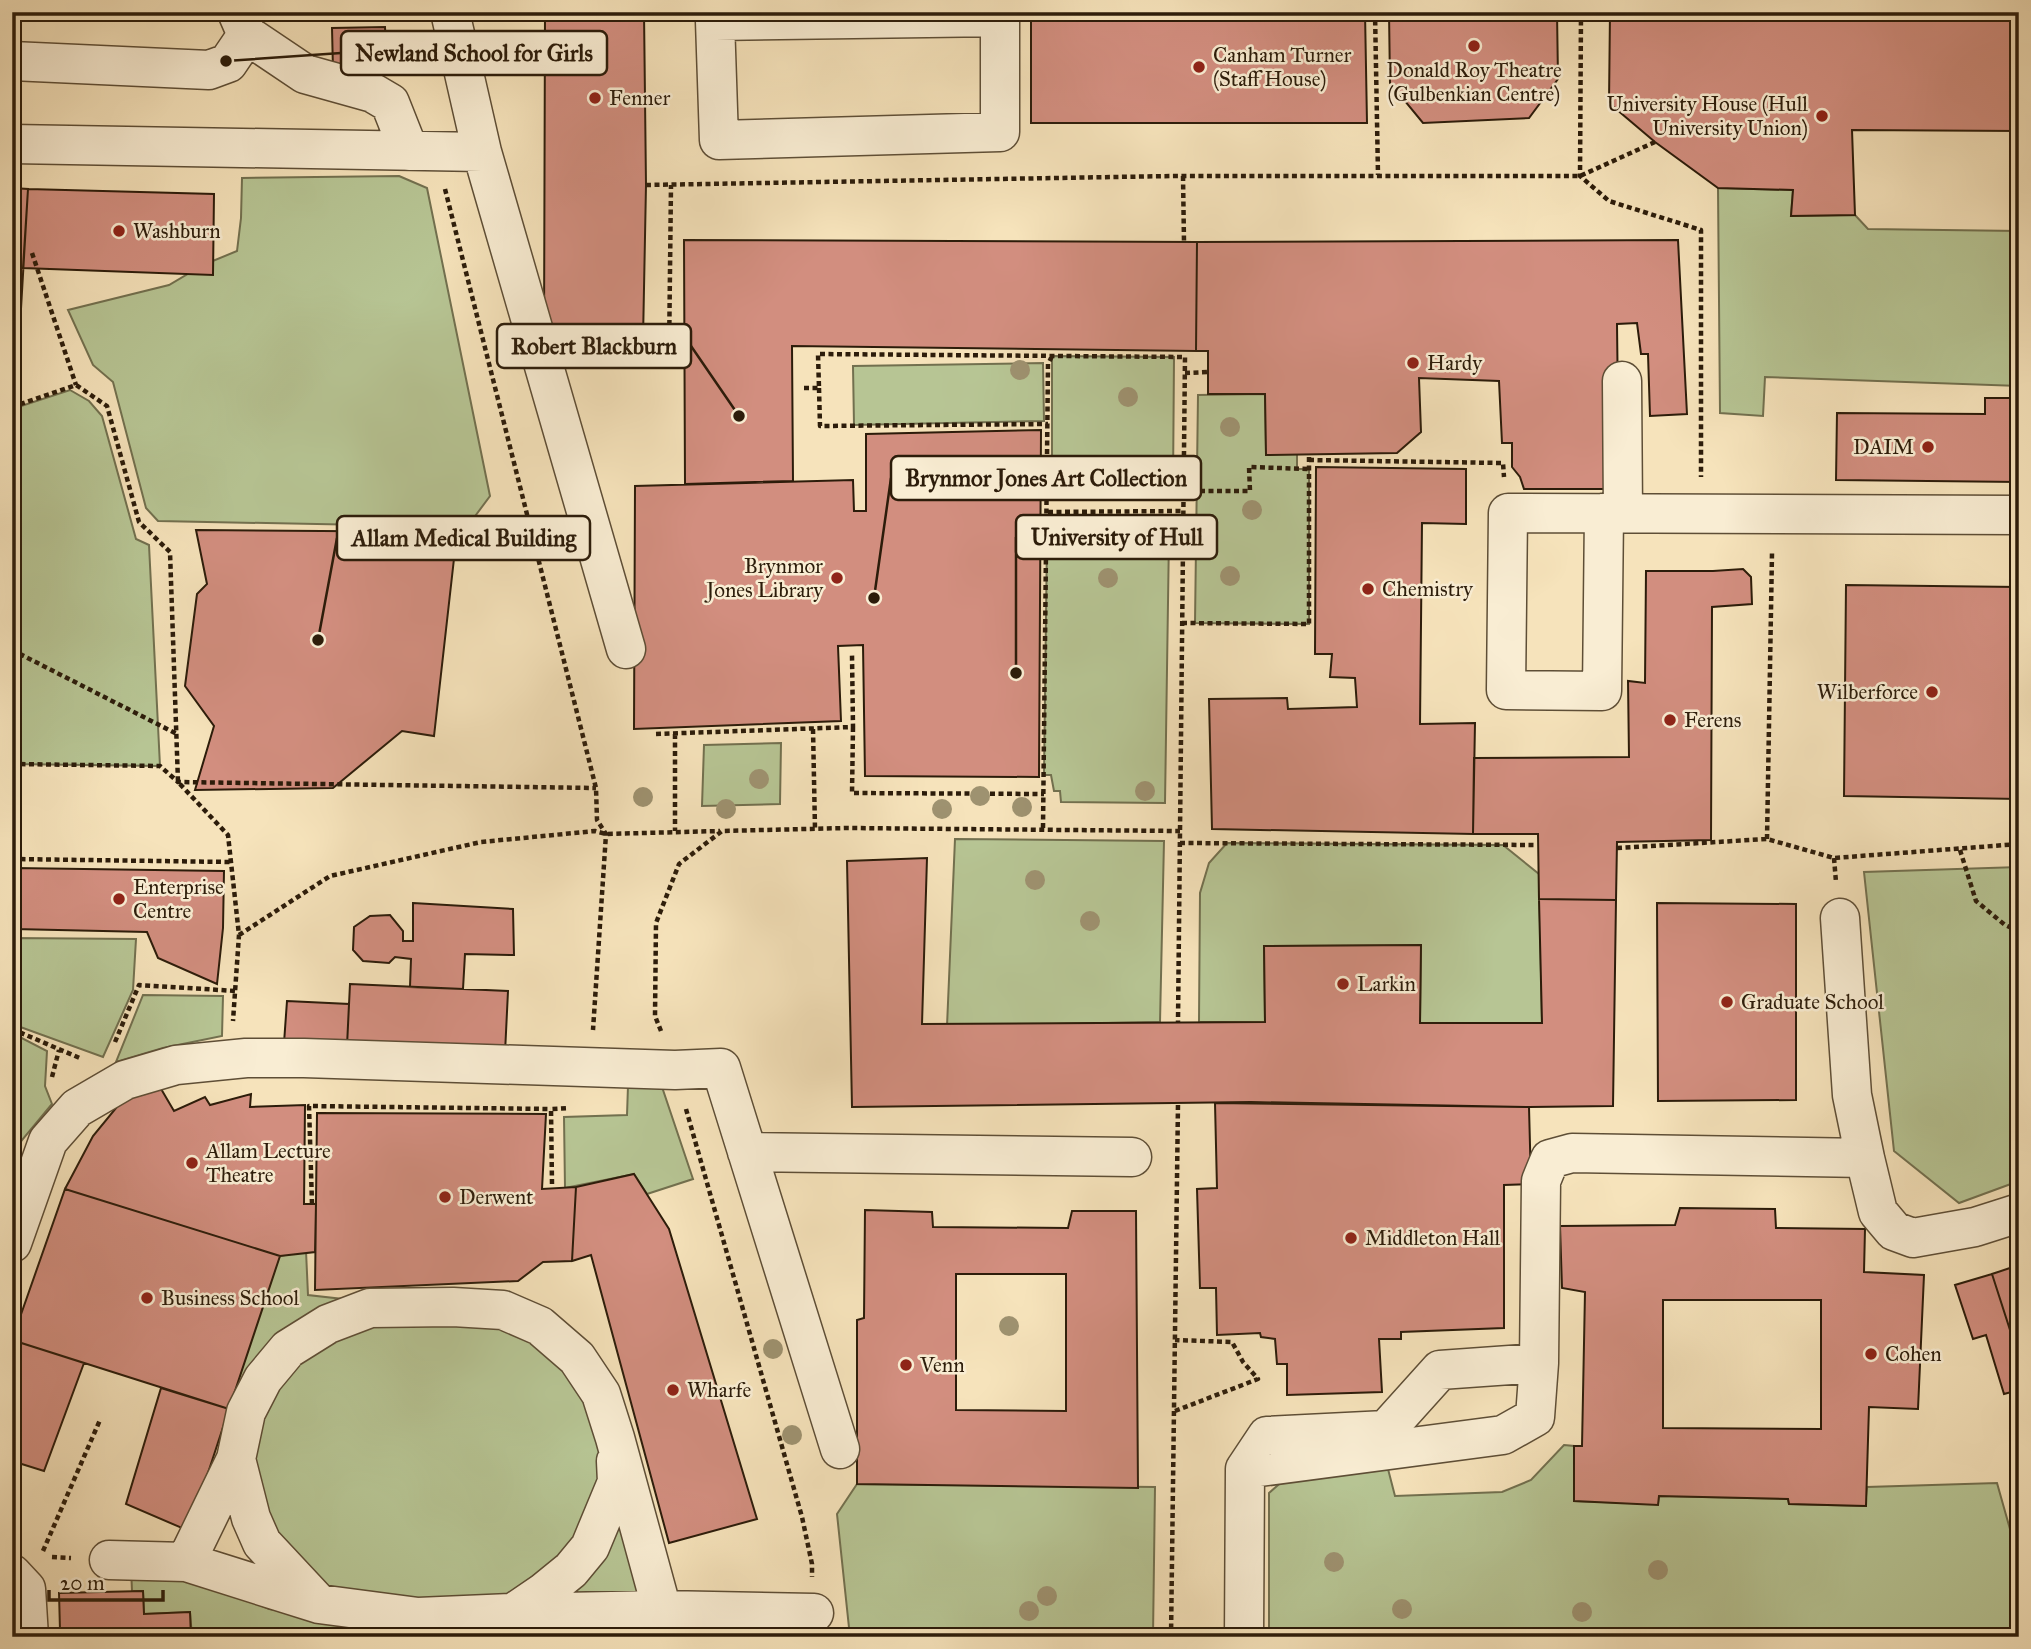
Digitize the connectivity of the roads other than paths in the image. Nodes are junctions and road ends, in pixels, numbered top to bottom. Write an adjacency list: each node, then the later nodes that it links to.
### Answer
1 (450, 12): 7 (street)
2 (1000, 15): 2 (street)
3 (242, 24): 4 (street); 6 (street)
4 (12, 61)
5 (12, 144): 6 (street)
6 (422, 151): 7 (street)
7 (482, 152): 11 (street)
8 (1622, 381): 9 (street)
9 (1614, 513): 9 (street); 10 (street)
10 (2019, 514)
11 (626, 649)
12 (1840, 918): 15 (street)
13 (747, 1152): 14 (street); 17 (street); 20 (street)
14 (1132, 1157)
15 (1865, 1158): 16 (street); 18 (street)
16 (2019, 1213)
17 (12, 1243)
18 (1539, 1363): 22 (street); 22 (street)
19 (615, 1438): 21 (street); 27 (street); 29 (street)
20 (840, 1449)
21 (236, 1459): 24 (street); 26 (street)
22 (1245, 1469): 31 (street)
23 (109, 1560): 24 (street)
24 (186, 1562): 26 (street)
25 (19, 1582): 30 (street)
26 (319, 1604): 27 (street)
27 (513, 1613): 29 (street)
28 (814, 1613): 29 (street)
29 (662, 1623)
30 (29, 1637)
31 (1244, 1637)

